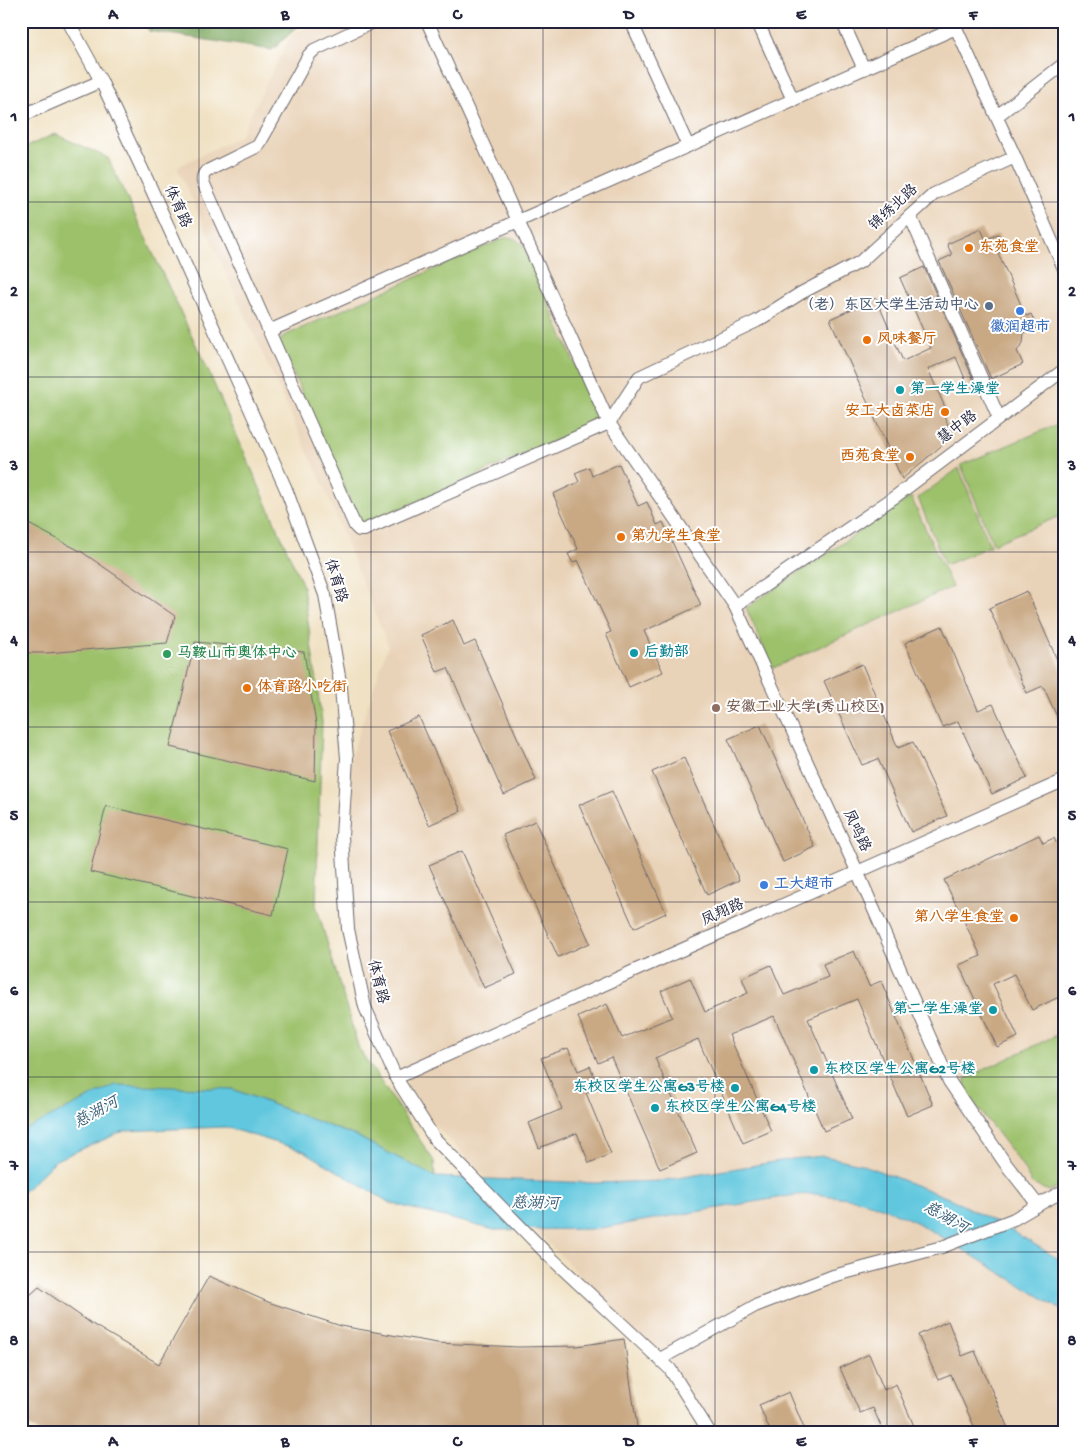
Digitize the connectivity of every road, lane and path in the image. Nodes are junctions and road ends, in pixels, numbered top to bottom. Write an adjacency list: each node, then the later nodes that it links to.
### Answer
1 (68, 21): 10 (street, 体育路)
2 (375, 21): 19 (street)
3 (427, 21): 17 (street, 凤鸣路)
4 (631, 21): 14 (street)
5 (757, 21): 11 (street)
6 (842, 21): 9 (street)
7 (954, 24): 9 (street); 13 (street)
8 (1065, 63): 13 (street)
9 (864, 69): 11 (street)
10 (101, 81): 12 (street); 26 (street, 体育路)
11 (793, 100): 14 (street)
12 (21, 116)
13 (997, 116): 15 (street)
14 (688, 146): 17 (street)
15 (1015, 157): 16 (street, 锦绣北路); 18 (street)
16 (910, 216): 21 (street); 22 (street, 锦绣北路)
17 (518, 221): 19 (street); 22 (street, 凤鸣路)
18 (1065, 271)
19 (270, 331): 22 (street)
20 (1065, 369): 21 (street, 慧中路)
21 (999, 418): 23 (street, 慧中路)
22 (609, 423): 23 (street, 凤鸣路)
23 (735, 606): 25 (street, 凤鸣路)
24 (1065, 780): 25 (street, 凤翔路)
25 (857, 871): 26 (street, 凤翔路); 28 (street, 凤鸣路)
26 (396, 1078): 29 (street, 体育路)
27 (1065, 1190): 28 (street)
28 (1038, 1205): 29 (street)
29 (660, 1359): 30 (street, 体育路)
30 (710, 1433)

